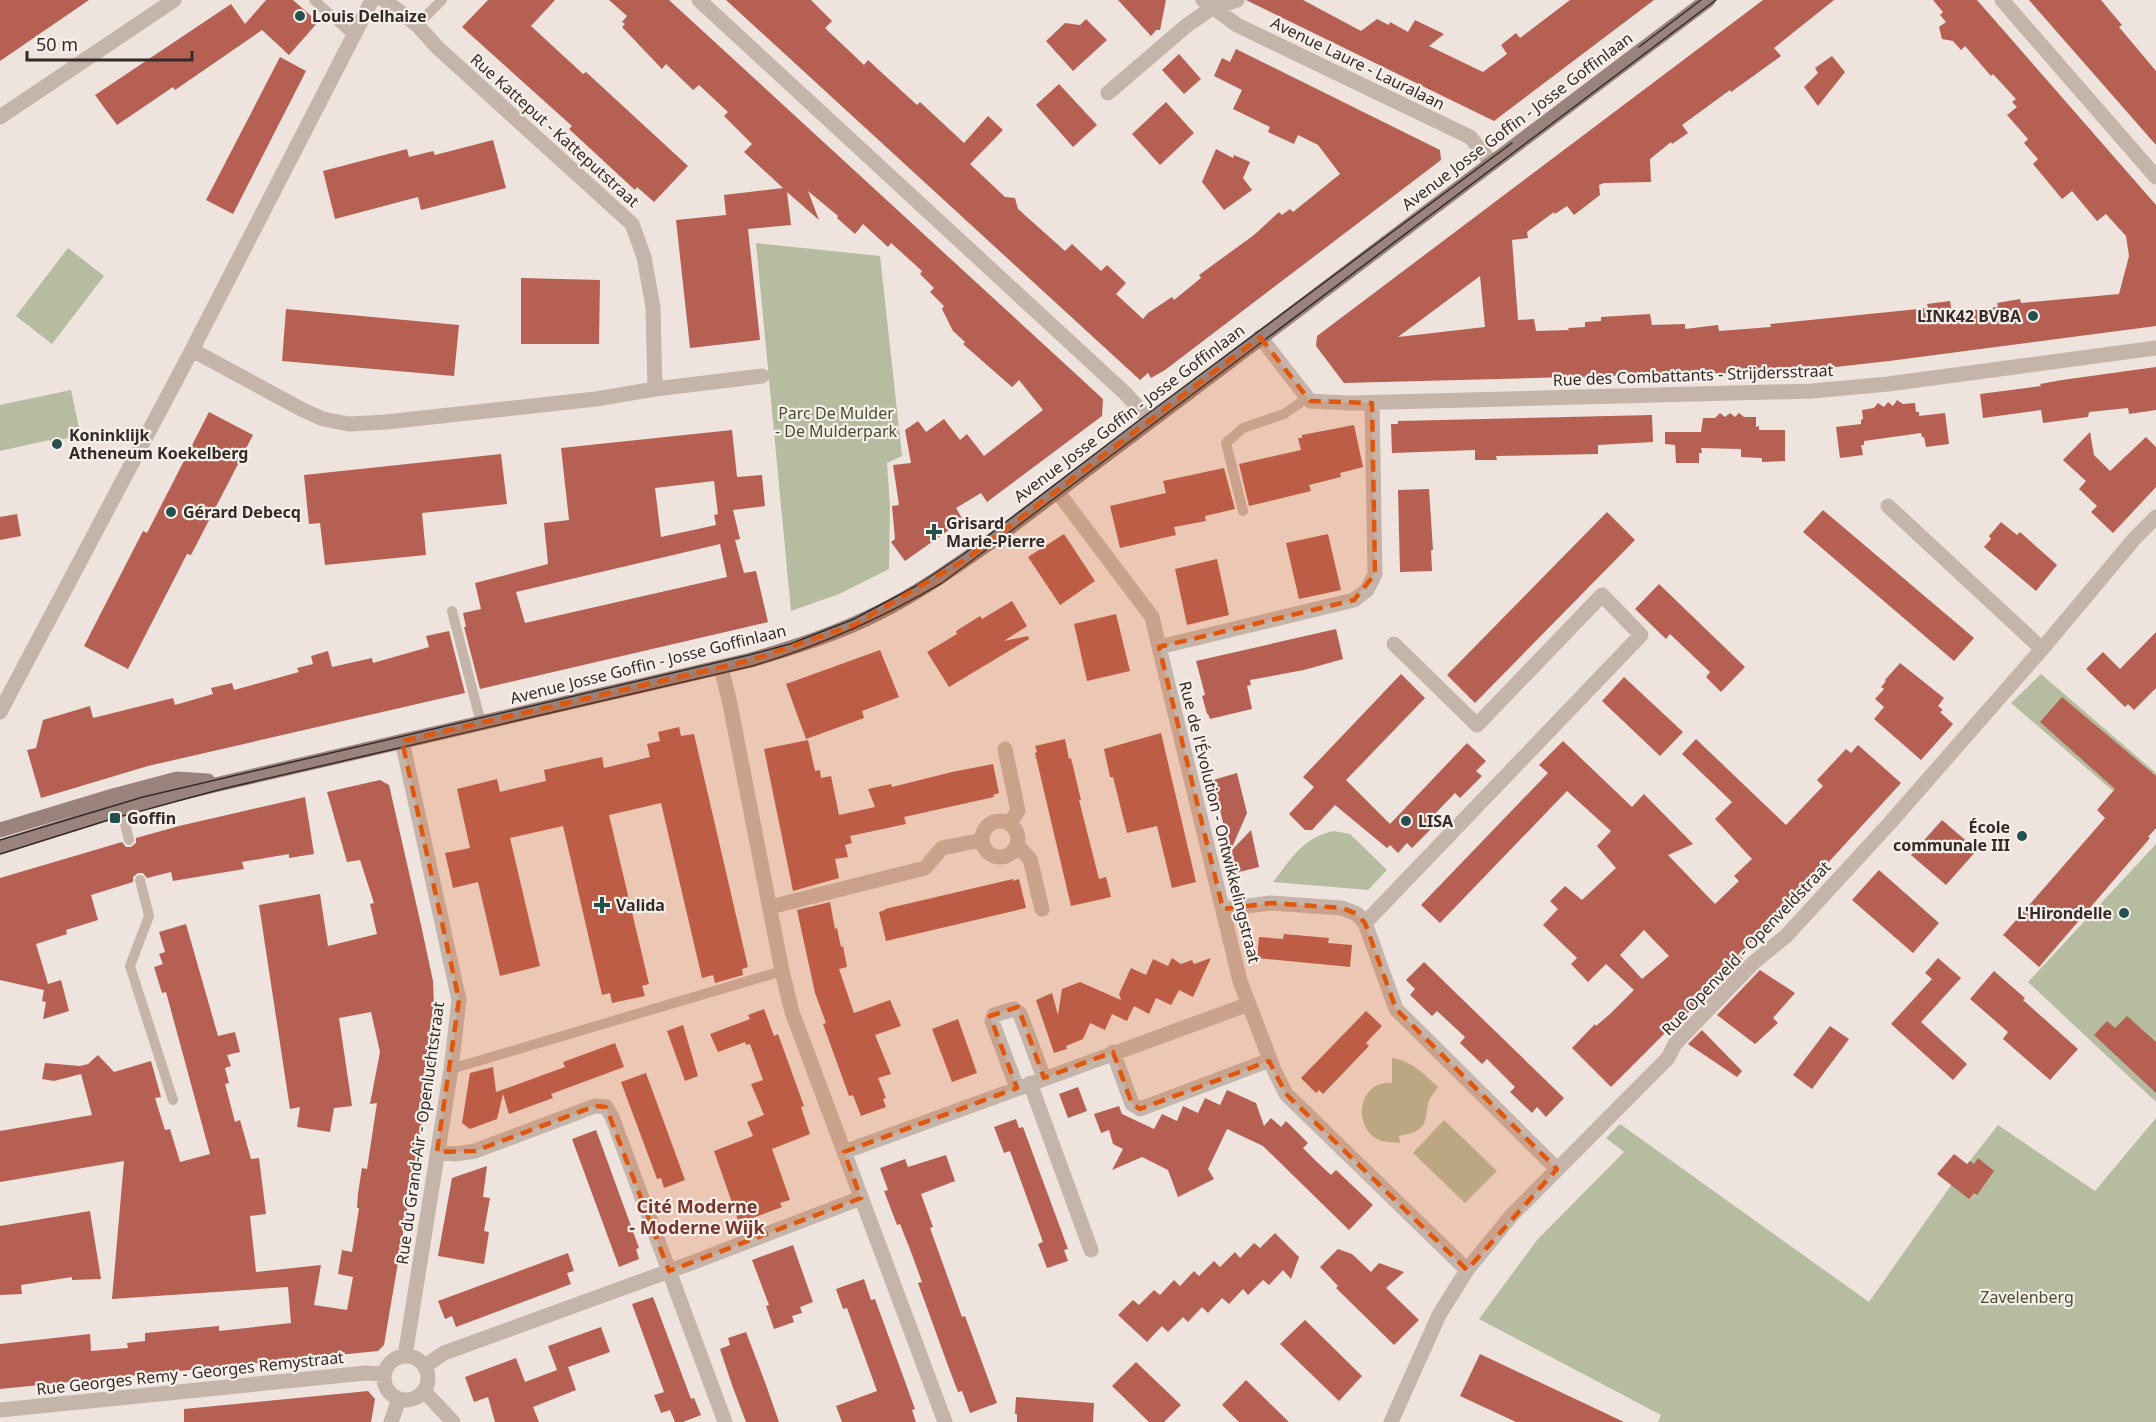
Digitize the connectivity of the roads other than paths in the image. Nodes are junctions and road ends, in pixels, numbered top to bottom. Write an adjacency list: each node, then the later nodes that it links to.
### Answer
1 (174, 0): 14 (street)
2 (315, 0): 12 (lane)
3 (372, 0): 12 (street)
4 (384, 0): 11 (street, Rue Katteput - Katteputstraat)
5 (442, 0): 11 (lane)
6 (699, 0): 24 (street)
7 (1238, 0): 10 (street)
8 (1708, 0): 15 (main road, Avenue Josse Goffin - Josse Goffinlaan)
9 (2002, 0): 16 (street)
10 (1208, 4): 13 (street); 15 (street, Avenue Laure - Lauralaan)
11 (417, 25): 21 (street, Rue Katteput - Katteputstraat)
12 (353, 35): 19 (street)
13 (1108, 93)
14 (0, 117)
15 (1492, 163): 17 (main road, Avenue Josse Goffin - Josse Goffinlaan)
16 (2156, 177)
17 (1260, 337): 22 (street); 24 (main road, Avenue Josse Goffin - Josse Goffinlaan)
18 (2156, 348): 23 (street, Rue des Combattants - Strijdersstraat)
19 (192, 350): 21 (street); 34 (street)
20 (762, 376): 21 (street)
21 (655, 388)
22 (1307, 398): 23 (street, Rue des Combattants - Strijdersstraat); 27 (lane)
23 (1372, 403): 30 (street)
24 (1150, 421): 25 (main road, Avenue Josse Goffin - Josse Goffinlaan)
25 (1057, 491): 30 (street, Rue de l'Évolution - Ontwikkelingstraat); 33 (main road, Avenue Josse Goffin - Josse Goffinlaan)
26 (1888, 506): 31 (street)
27 (1243, 511)
28 (2156, 517): 31 (street, Rue Openveld - Openveldstraat)
29 (452, 611): 35 (lane)
30 (1159, 647): 49 (street, Rue de l'Évolution - Ontwikkelingstraat)
31 (2042, 649): 60 (street, Rue Openveld - Openveldstraat)
32 (1398, 653): 50 (street)
33 (721, 668): 35 (main road, Avenue Josse Goffin - Josse Goffinlaan); 47 (street)
34 (0, 712)
35 (481, 723): 36 (main road, Avenue Josse Goffin - Josse Goffinlaan)
36 (402, 741): 38 (main road, Avenue Josse Goffin - Josse Goffinlaan); 55 (street, Rue du Grand-Air - Openluchtstraat)
37 (1005, 749): 40 (street)
38 (223, 783): 39 (main road, Avenue Josse Goffin - Josse Goffinlaan); 41 (main road, Avenue Josse Goffin - Josse Goffinlaan)
39 (121, 808): 42 (lane); 45 (main road, Avenue Josse Goffin - Josse Goffinlaan)
40 (1009, 824): 43 (street); 44 (street)
41 (0, 830)
42 (129, 840)
43 (981, 840): 44 (street); 47 (street)
44 (1017, 845): 48 (street)
45 (0, 847)
46 (140, 880): 57 (lane)
47 (770, 907): 51 (street)
48 (1042, 909)
49 (1223, 909): 50 (street); 52 (street, Rue de l'Évolution - Ontwikkelingstraat)
50 (1365, 923): 60 (street)
51 (782, 971): 55 (lane); 59 (street)
52 (1249, 1004): 53 (street); 54 (street, Rue de l'Évolution - Ontwikkelingstraat)
53 (1113, 1052): 54 (street); 56 (street)
54 (1270, 1060): 63 (street, Rue de l'Évolution - Ontwikkelingstraat)
55 (451, 1069): 58 (street, Rue du Grand-Air - Openluchtstraat)
56 (1030, 1083): 59 (street); 62 (street)
57 (173, 1100)
58 (437, 1152): 64 (street); 65 (street, Rue du Grand-Air - Openluchtstraat)
59 (844, 1152): 61 (street)
60 (1557, 1169): 63 (street, Rue Openveld - Openveldstraat)
61 (861, 1198): 64 (street); 74 (street)
62 (1091, 1250)
63 (1467, 1270): 75 (street, Rue Openveld - Openveldstraat)
64 (669, 1271): 66 (street); 73 (street)
65 (405, 1356): 66 (street); 67 (street)
66 (424, 1366): 68 (street)
67 (384, 1374): 69 (street); 70 (street, Rue Georges Remy - Georges Remystraat)
68 (424, 1391): 69 (street); 72 (street)
69 (399, 1399): 71 (street)
70 (0, 1410)
71 (391, 1422)
72 (453, 1422)
73 (724, 1422)
74 (945, 1422)
75 (1391, 1422)

